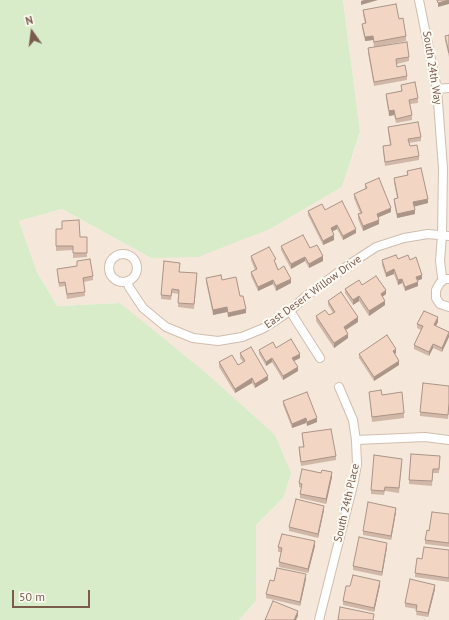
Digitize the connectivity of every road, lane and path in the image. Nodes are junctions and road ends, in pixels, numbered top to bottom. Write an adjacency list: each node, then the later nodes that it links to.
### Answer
1 (419, 0): 3 (street, South 24th Way)
2 (449, 88): 3 (street)
3 (437, 89): 4 (street, South 24th Way)
4 (446, 235): 5 (street, South 24th Way); 8 (street, East Desert Willow Drive)
5 (446, 279): 7 (street, South 24th Way)
6 (127, 281): 8 (street, East Desert Willow Drive)
7 (449, 307)
8 (290, 311): 9 (street)
9 (320, 358)
10 (339, 387): 11 (street, South 24th Place)
11 (356, 440): 12 (street); 13 (street, South 24th Place)
12 (449, 440)
13 (318, 620)

